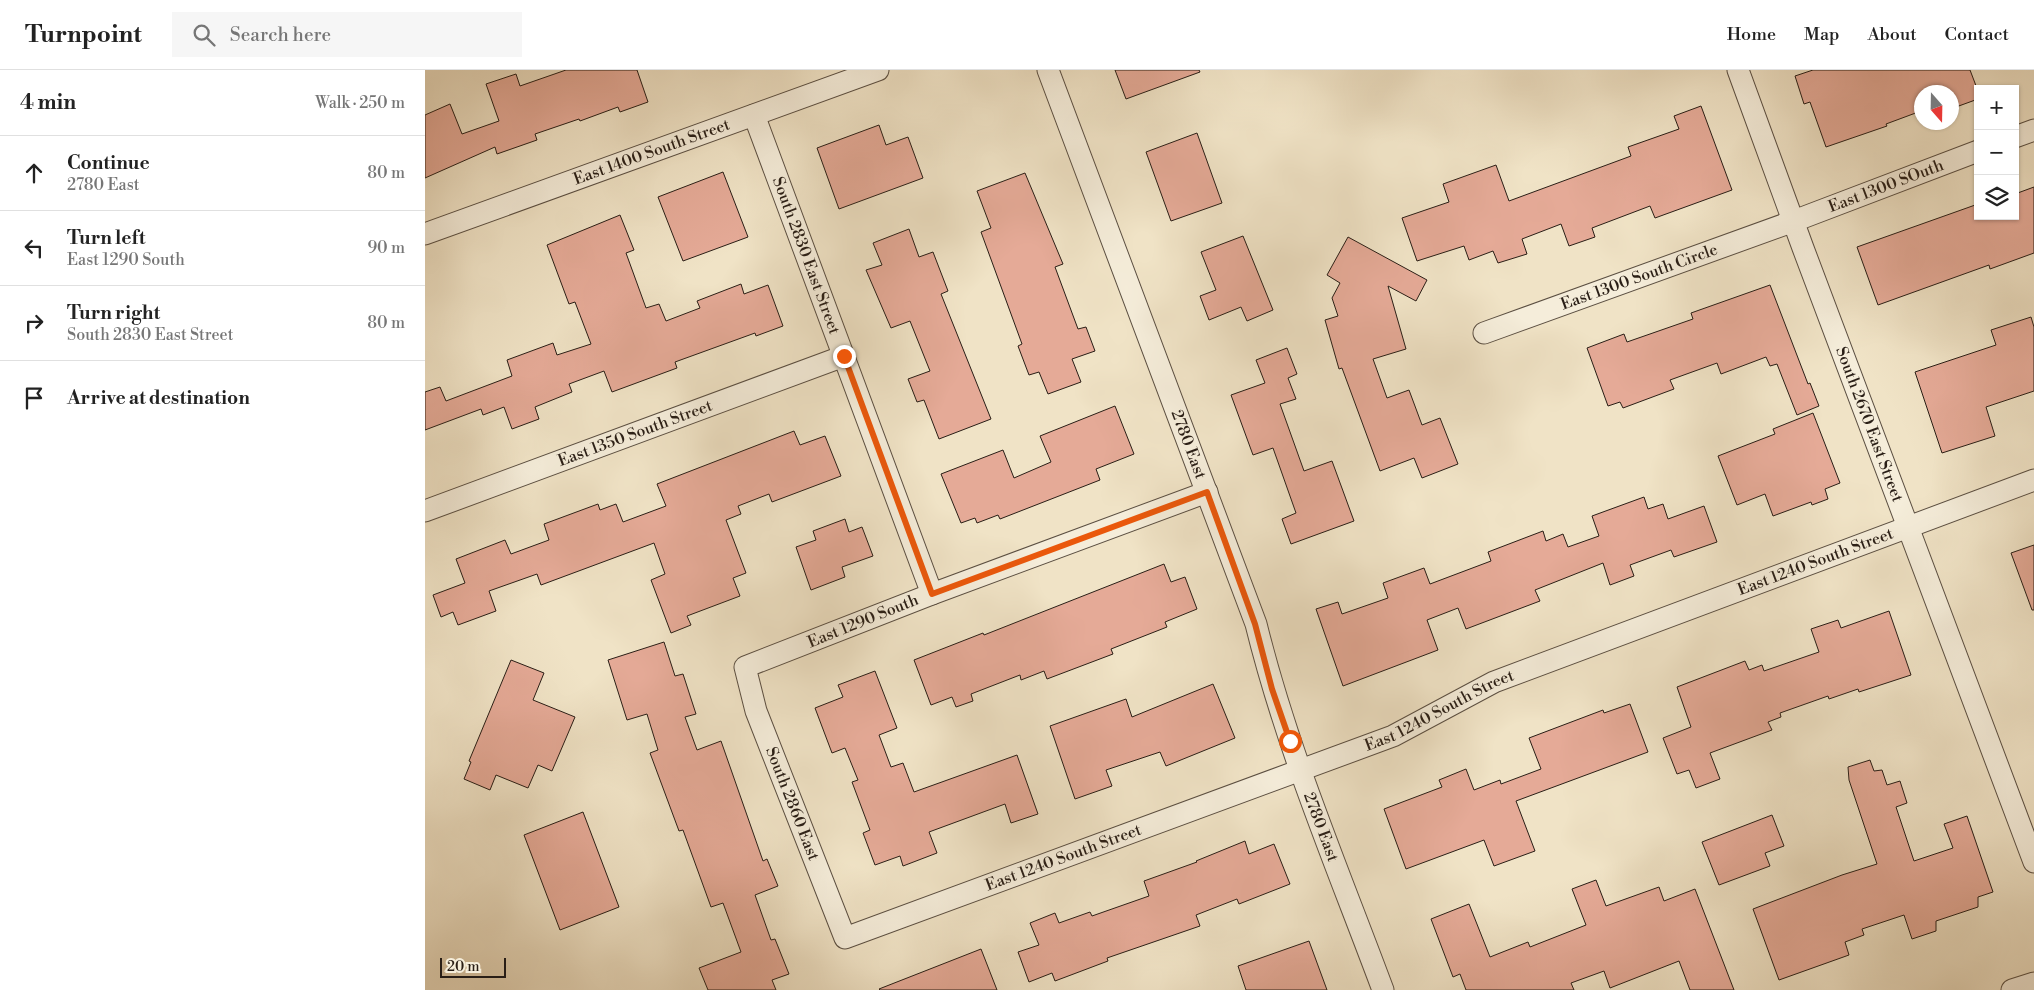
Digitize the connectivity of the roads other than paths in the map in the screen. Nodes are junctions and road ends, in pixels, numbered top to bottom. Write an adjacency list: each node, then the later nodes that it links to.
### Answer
1 (878, 70): 4 (street, East 1400 South Street)
2 (1048, 70): 13 (street, 2780 East)
3 (1738, 70): 8 (street, South 2670 East Street)
4 (753, 115): 9 (street, East 1400 South Street); 11 (street, South 2830 East Street)
5 (2034, 130): 6 (street)
6 (2019, 136)
7 (1974, 153): 8 (street, East 1300 SOuth)
8 (1794, 221): 10 (street, East 1300 South Circle); 15 (street, South 2670 East Street)
9 (425, 234)
10 (1483, 333)
11 (844, 356): 14 (street, East 1350 South Street); 16 (street, South 2830 East Street)
12 (2034, 480): 15 (street, East 1240 South Street)
13 (1207, 492): 16 (street, East 1290 South); 18 (street, 2780 East)
14 (425, 512)
15 (1909, 527): 18 (street, East 1240 South Street); 19 (street, South 2670 East Street)
16 (932, 594): 17 (street, East 1290 South)
17 (745, 667): 20 (street, South 2860 East)
18 (1301, 771): 20 (street, East 1240 South Street); 22 (street, 2780 East)
19 (2034, 862)
20 (845, 938)
21 (2034, 983): 23 (street)
22 (1383, 990)
23 (2012, 990)

